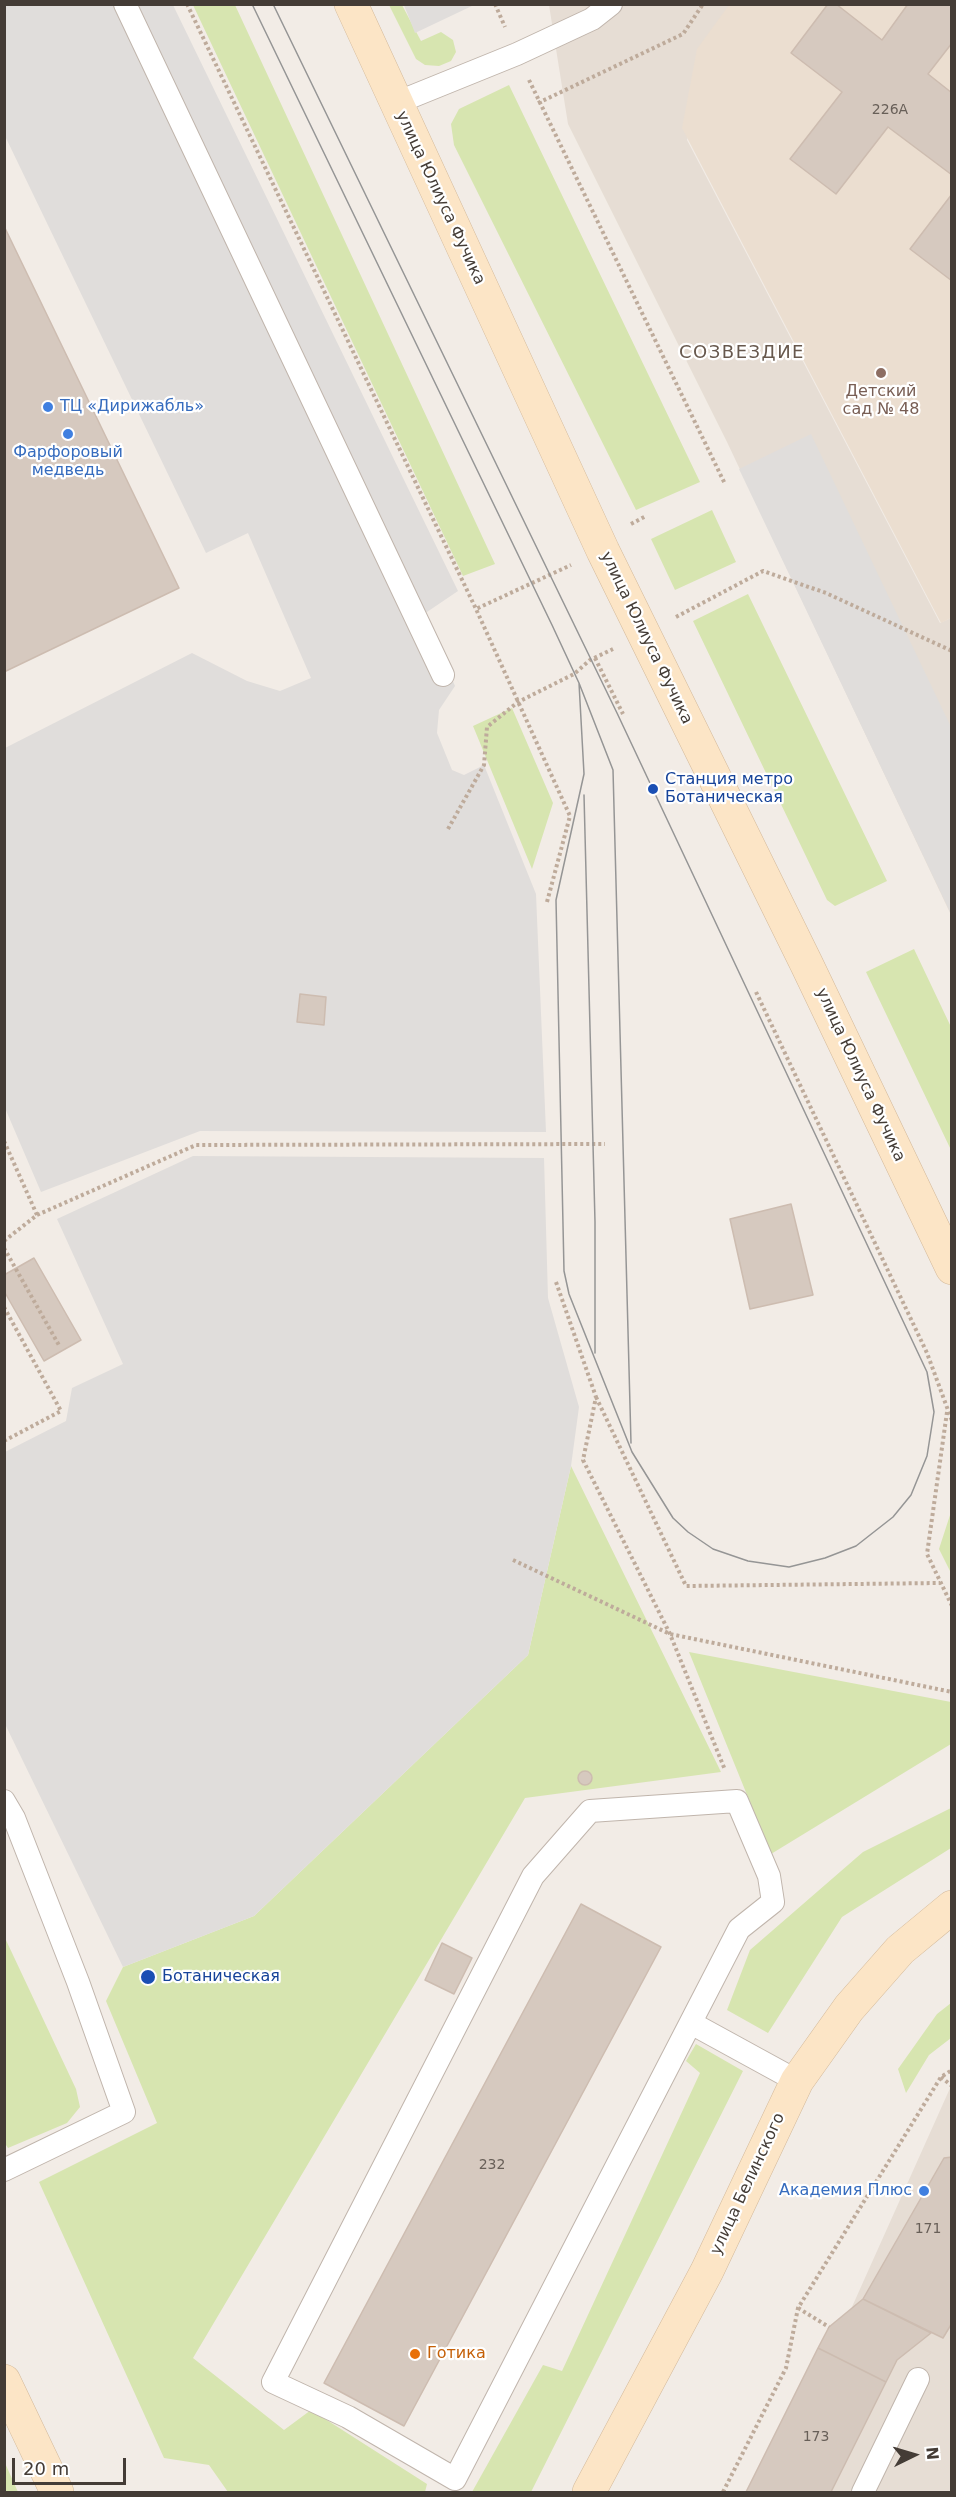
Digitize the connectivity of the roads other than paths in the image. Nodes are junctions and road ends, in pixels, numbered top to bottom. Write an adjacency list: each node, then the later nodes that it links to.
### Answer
1 (125, 4): 5 (lane)
2 (351, 4): 4 (street, улица Юлиуса Фучика)
3 (611, 4): 4 (lane)
4 (396, 103): 6 (street, улица Юлиуса Фучика)
5 (443, 675)
6 (951, 1268)
7 (4, 1801): 11 (lane)
8 (951, 1907): 10 (street, улица Белинского)
9 (691, 2023): 9 (lane); 10 (lane)
10 (797, 2081): 15 (street, улица Белинского)
11 (4, 2170)
12 (918, 2379): 16 (lane)
13 (4, 2381): 14 (street)
14 (57, 2493)
15 (589, 2493)
16 (863, 2493)

